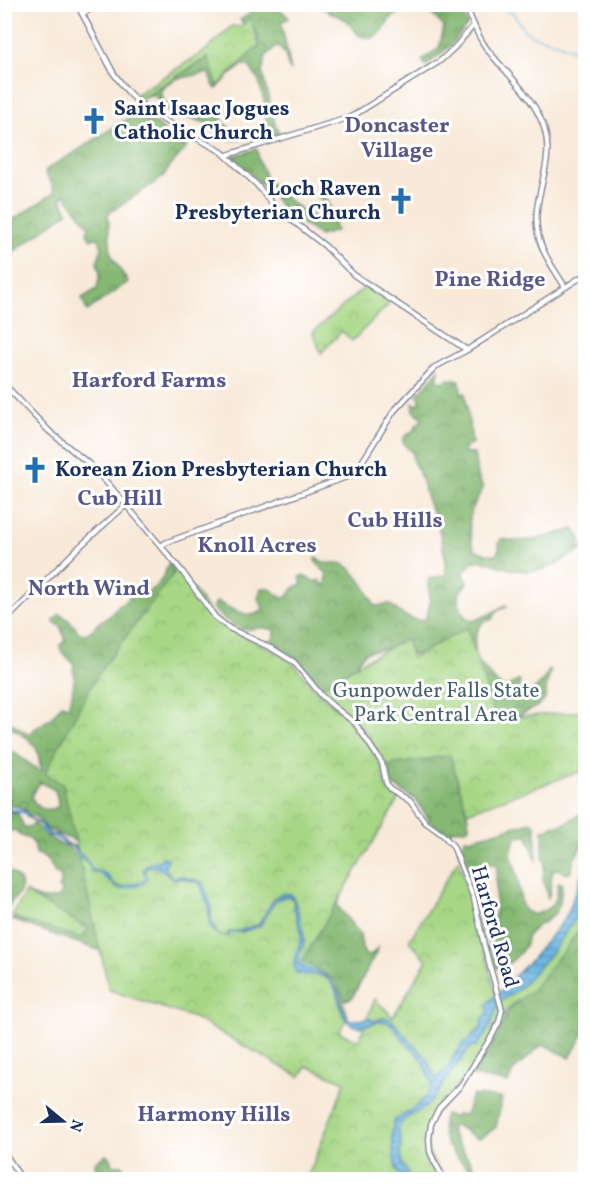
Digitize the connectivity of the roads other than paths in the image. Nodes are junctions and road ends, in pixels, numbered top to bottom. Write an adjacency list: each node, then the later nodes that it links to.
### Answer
1 (77, 4): 4 (street)
2 (99, 4): 4 (street)
3 (465, 4): 5 (street)
4 (82, 14): 6 (street)
5 (474, 25): 6 (street); 8 (street)
6 (226, 156): 9 (street)
7 (585, 274): 8 (street)
8 (566, 287): 9 (street)
9 (467, 350): 12 (street)
10 (4, 384): 11 (street, Harford Road)
11 (126, 505): 12 (street, Harford Road); 13 (street)
12 (161, 546): 16 (street, Harford Road)
13 (4, 622)
14 (4, 1152): 15 (street)
15 (22, 1179)
16 (445, 1179)

